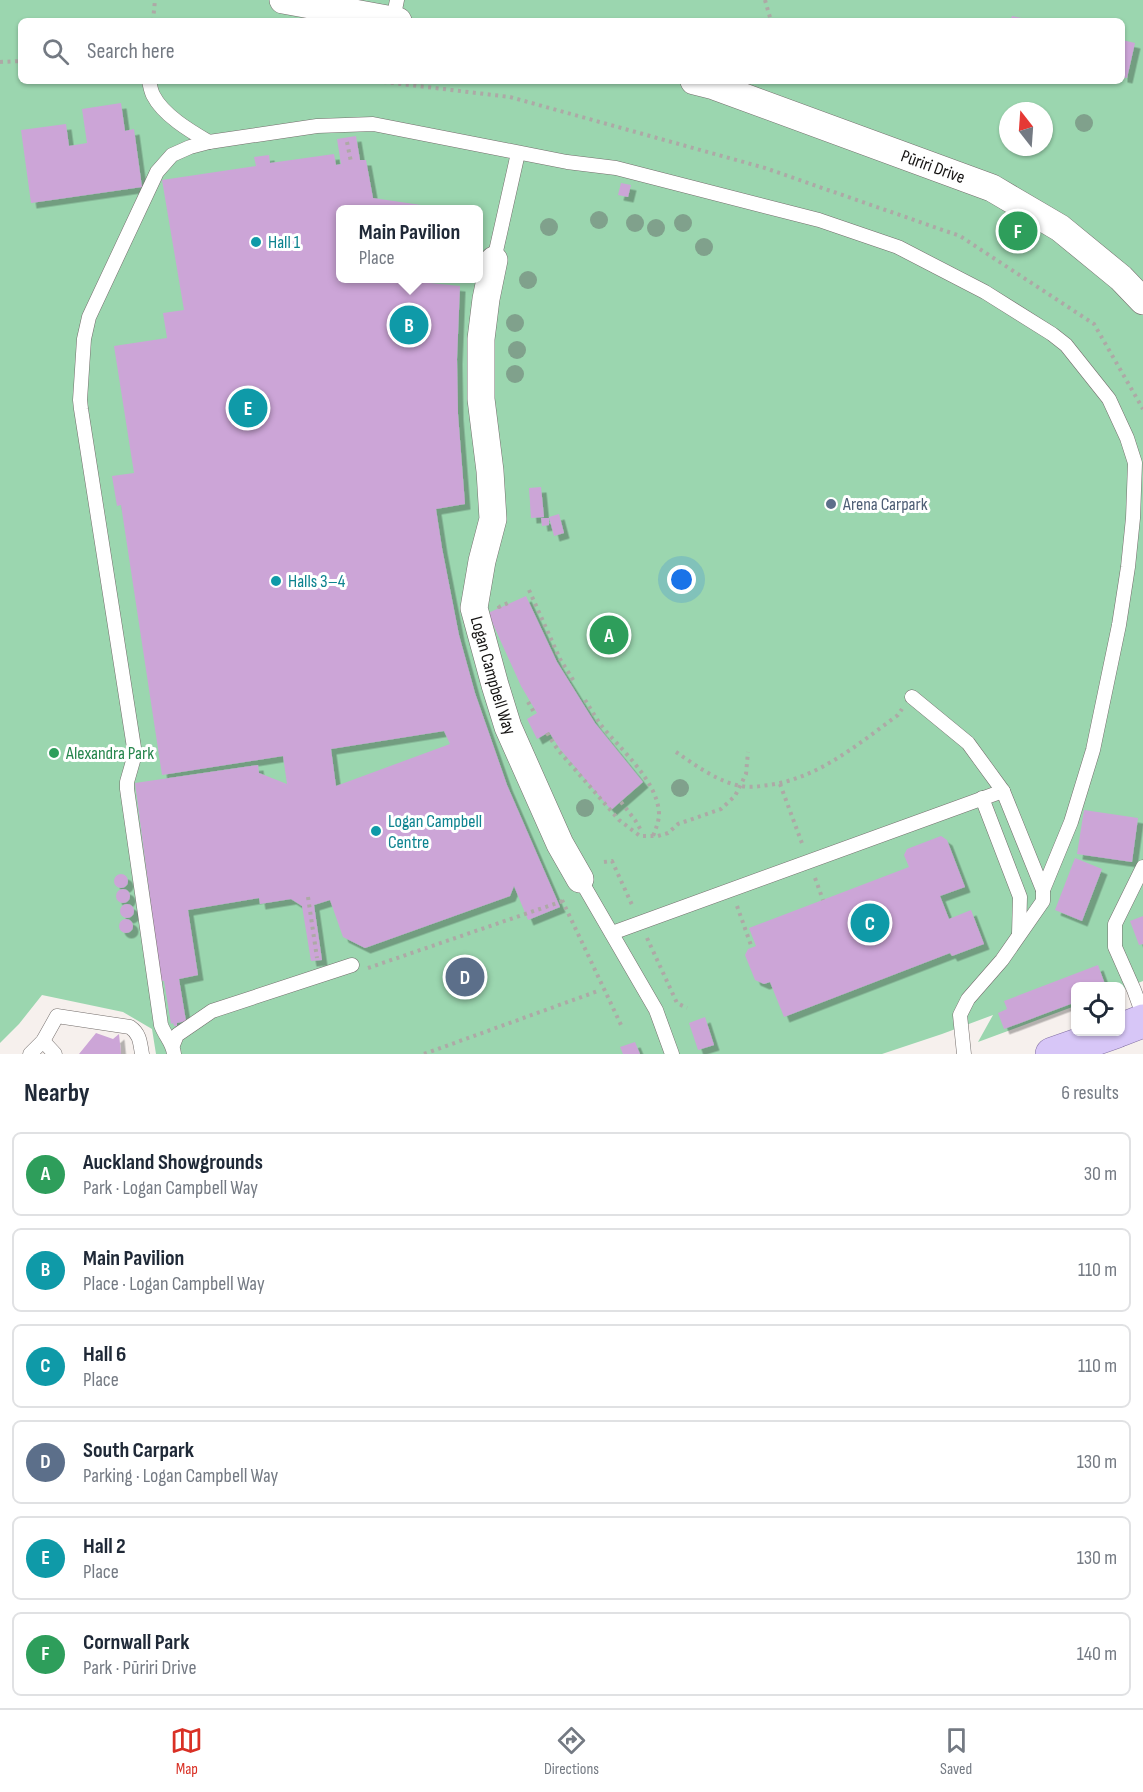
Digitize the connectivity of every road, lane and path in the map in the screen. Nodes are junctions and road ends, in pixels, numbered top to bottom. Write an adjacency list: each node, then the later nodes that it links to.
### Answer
1 (155, 0): 6 (path)
2 (283, 0): 4 (street)
3 (765, 0): 7 (path)
4 (362, 7): 5 (street)
5 (396, 14)
6 (153, 18)
7 (770, 18)
8 (18, 61): 9 (path)
9 (0, 62)
10 (150, 84): 12 (lane)
11 (706, 84): 15 (street, Pūriri Drive)
12 (209, 142): 13 (lane); 51 (lane)
13 (518, 153): 14 (lane); 36 (lane)
14 (495, 260): 34 (street, Logan Campbell Way)
15 (1143, 301)
16 (529, 590): 19 (path)
17 (510, 603): 18 (path)
18 (498, 604)
19 (575, 682)
20 (912, 697): 25 (path); 27 (lane)
21 (585, 700): 32 (path)
22 (547, 733): 32 (path)
23 (676, 752): 26 (path)
24 (748, 752): 26 (path)
25 (780, 784): 26 (path); 30 (path)
26 (740, 786): 32 (path)
27 (1003, 791): 28 (lane); 36 (lane)
28 (982, 798): 35 (lane); 40 (lane)
29 (621, 802): 31 (path)
30 (789, 812)
31 (642, 832)
32 (653, 836)
33 (1143, 867): 45 (lane)
34 (570, 887): 38 (path); 39 (lane, Logan Campbell Way)
35 (730, 890): 39 (lane); 41 (path)
36 (1043, 890): 40 (lane)
37 (308, 897): 43 (path)
38 (563, 901): 42 (path); 47 (path)
39 (612, 933): 56 (lane, Logan Campbell Way)
40 (1019, 936): 57 (lane)
41 (752, 948)
42 (352, 965): 43 (lane)
43 (321, 975): 51 (lane)
44 (598, 991): 55 (path)
45 (1143, 1015)
46 (1143, 1022): 48 (main road)
47 (622, 1027)
48 (1125, 1028)
49 (1104, 1036): 58 (main road)
50 (43, 1041): 52 (lane); 53 (lane); 54 (lane)
51 (174, 1050)
52 (30, 1054)
53 (55, 1054)
54 (142, 1054)
55 (424, 1054)
56 (672, 1054)
57 (964, 1054)
58 (1052, 1054)

